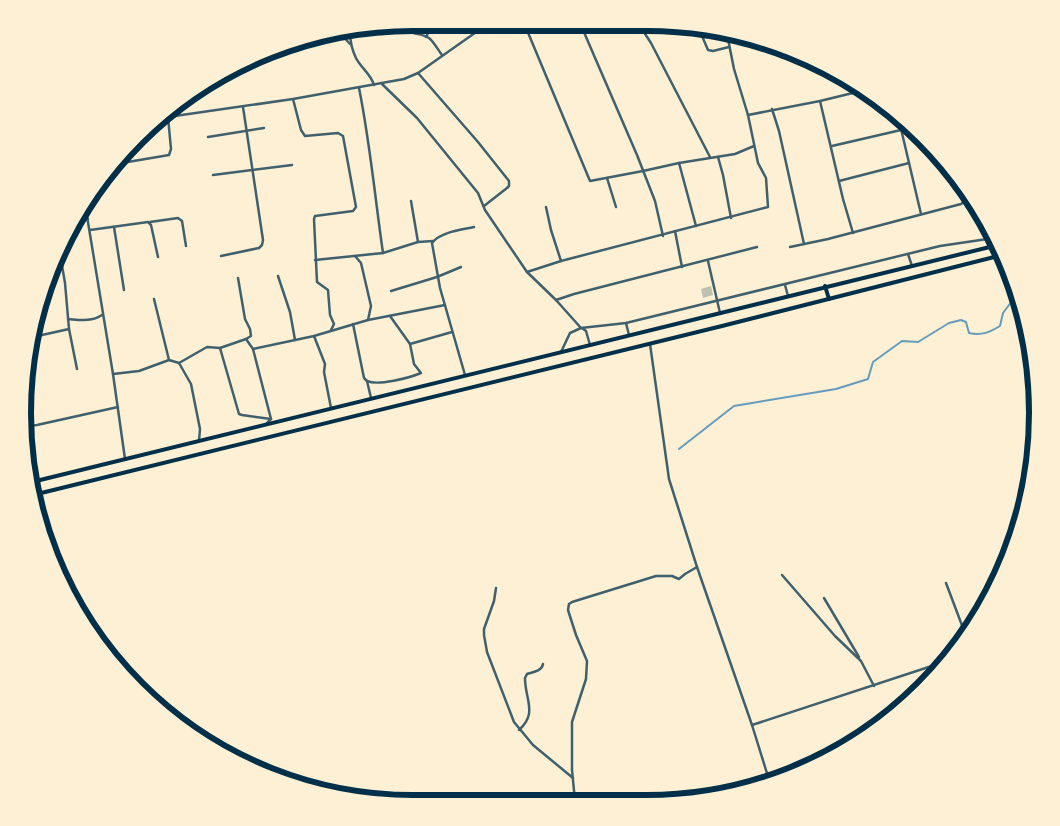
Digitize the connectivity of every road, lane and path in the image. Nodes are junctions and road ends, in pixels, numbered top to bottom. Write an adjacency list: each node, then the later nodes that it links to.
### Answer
1 (410, 31): 7 (street)
2 (429, 31): 7 (street)
3 (477, 31): 14 (street)
4 (527, 31): 42 (street)
5 (583, 31): 40 (street)
6 (643, 31): 33 (street)
7 (426, 36): 14 (street)
8 (702, 36): 13 (street)
9 (350, 37): 12 (street)
10 (345, 38): 12 (street)
11 (728, 40): 13 (street)
12 (351, 45): 17 (street)
13 (729, 47): 24 (street)
14 (442, 55): 15 (street)
15 (418, 73): 16 (street); 46 (street)
16 (382, 84): 17 (street); 46 (street)
17 (374, 85): 18 (street)
18 (359, 88): 20 (street); 70 (street)
19 (853, 92): 21 (street)
20 (293, 99): 22 (street); 76 (street)
21 (820, 101): 23 (street); 32 (street)
22 (243, 107): 25 (street); 28 (street)
23 (772, 109): 24 (street); 65 (street)
24 (748, 115): 31 (street)
25 (173, 116)
26 (168, 120): 35 (street)
27 (264, 128): 28 (street)
28 (246, 130): 30 (street); 39 (street)
29 (901, 130): 32 (street); 37 (street)
30 (208, 137)
31 (755, 146): 34 (street); 51 (street)
32 (832, 146): 43 (street)
33 (710, 157): 34 (street); 36 (street)
34 (718, 157): 51 (street)
35 (125, 162)
36 (679, 163): 40 (street); 56 (street)
37 (909, 163): 43 (street); 50 (street)
38 (292, 164): 39 (street)
39 (252, 170): 41 (street); 72 (street)
40 (643, 172): 42 (street); 61 (street)
41 (213, 175)
42 (607, 178): 48 (street)
43 (839, 181): 60 (street)
44 (411, 202): 64 (street)
45 (964, 202): 50 (street)
46 (484, 206): 83 (street)
47 (546, 207): 77 (street)
48 (616, 207)
49 (87, 214): 52 (street)
50 (922, 215): 60 (street)
51 (731, 218): 56 (street)
52 (88, 219): 53 (street); 58 (street)
53 (83, 221)
54 (148, 222): 55 (street); 66 (street); 75 (street)
55 (114, 226): 58 (street); 89 (street)
56 (696, 226): 59 (street)
57 (474, 227): 63 (street)
58 (90, 230): 98 (street)
59 (675, 232): 61 (street); 82 (street)
60 (853, 233): 65 (street)
61 (663, 236): 77 (street)
62 (987, 239): 71 (street)
63 (433, 241): 64 (street); 85 (street)
64 (418, 242): 70 (street)
65 (804, 244): 68 (street)
66 (186, 246)
67 (757, 247): 78 (street)
68 (790, 247)
69 (991, 248): 80 (main road)
70 (384, 253): 73 (street)
71 (908, 254): 80 (street); 87 (street)
72 (221, 256)
73 (355, 256): 76 (street); 101 (street)
74 (995, 256): 93 (main road)
75 (158, 257)
76 (315, 260): 106 (street)
77 (561, 261): 83 (street)
78 (708, 261): 82 (street); 95 (street)
79 (62, 263): 100 (street)
80 (912, 266): 88 (main road)
81 (461, 267): 85 (street)
82 (682, 267): 94 (street)
83 (526, 272): 94 (street)
84 (278, 276): 112 (street)
85 (437, 277): 90 (street); 96 (street)
86 (238, 278): 111 (street)
87 (785, 284): 91 (street); 95 (street)
88 (826, 286): 91 (main road); 93 (main road)
89 (124, 290)
90 (391, 291)
91 (788, 296): 97 (main road)
92 (154, 299): 119 (street)
93 (829, 299): 113 (main road)
94 (556, 300): 104 (street)
95 (716, 300): 97 (street); 102 (street)
96 (445, 305): 99 (street); 107 (street)
97 (720, 313): 108 (main road)
98 (102, 314): 100 (street); 122 (street)
99 (390, 316): 101 (street); 114 (street)
100 (68, 319): 105 (street)
101 (368, 320): 103 (street)
102 (626, 323): 104 (street); 108 (street)
103 (353, 324): 106 (street); 124 (street)
104 (581, 328): 115 (street); 118 (street)
105 (69, 330): 109 (street); 121 (street)
106 (330, 330): 110 (street)
107 (452, 332): 114 (street); 123 (street)
108 (629, 335): 115 (main road)
109 (40, 336)
110 (314, 336): 112 (street); 127 (street)
111 (246, 338): 116 (street); 117 (street)
112 (295, 340): 117 (street)
113 (650, 343): 134 (main road); 135 (street)
114 (410, 344): 124 (street)
115 (590, 345): 118 (main road)
116 (220, 348): 120 (street); 128 (street)
117 (253, 349): 128 (street)
118 (561, 352): 123 (main road)
119 (169, 360): 120 (street); 122 (street)
120 (179, 363): 131 (street)
121 (77, 370)
122 (113, 374): 126 (street)
123 (465, 375): 125 (main road)
124 (366, 381): 125 (street)
125 (371, 398): 127 (main road)
126 (118, 407): 130 (street); 132 (street)
127 (332, 408): 129 (main road)
128 (270, 420): 129 (street)
129 (266, 424): 131 (main road)
130 (32, 426)
131 (198, 441): 132 (main road)
132 (125, 459): 133 (main road)
133 (38, 481)
134 (40, 493)
135 (697, 567): 145 (street); 148 (street)
136 (782, 575): 141 (street)
137 (946, 583): 140 (street)
138 (496, 588): 146 (street)
139 (824, 598): 141 (street)
140 (963, 627)
141 (861, 661): 144 (street)
142 (544, 664): 146 (street)
143 (933, 666): 144 (street)
144 (874, 686): 145 (street)
145 (752, 726): 147 (street)
146 (519, 730): 148 (street)
147 (767, 775)
148 (572, 778): 149 (street)
149 (574, 795)

